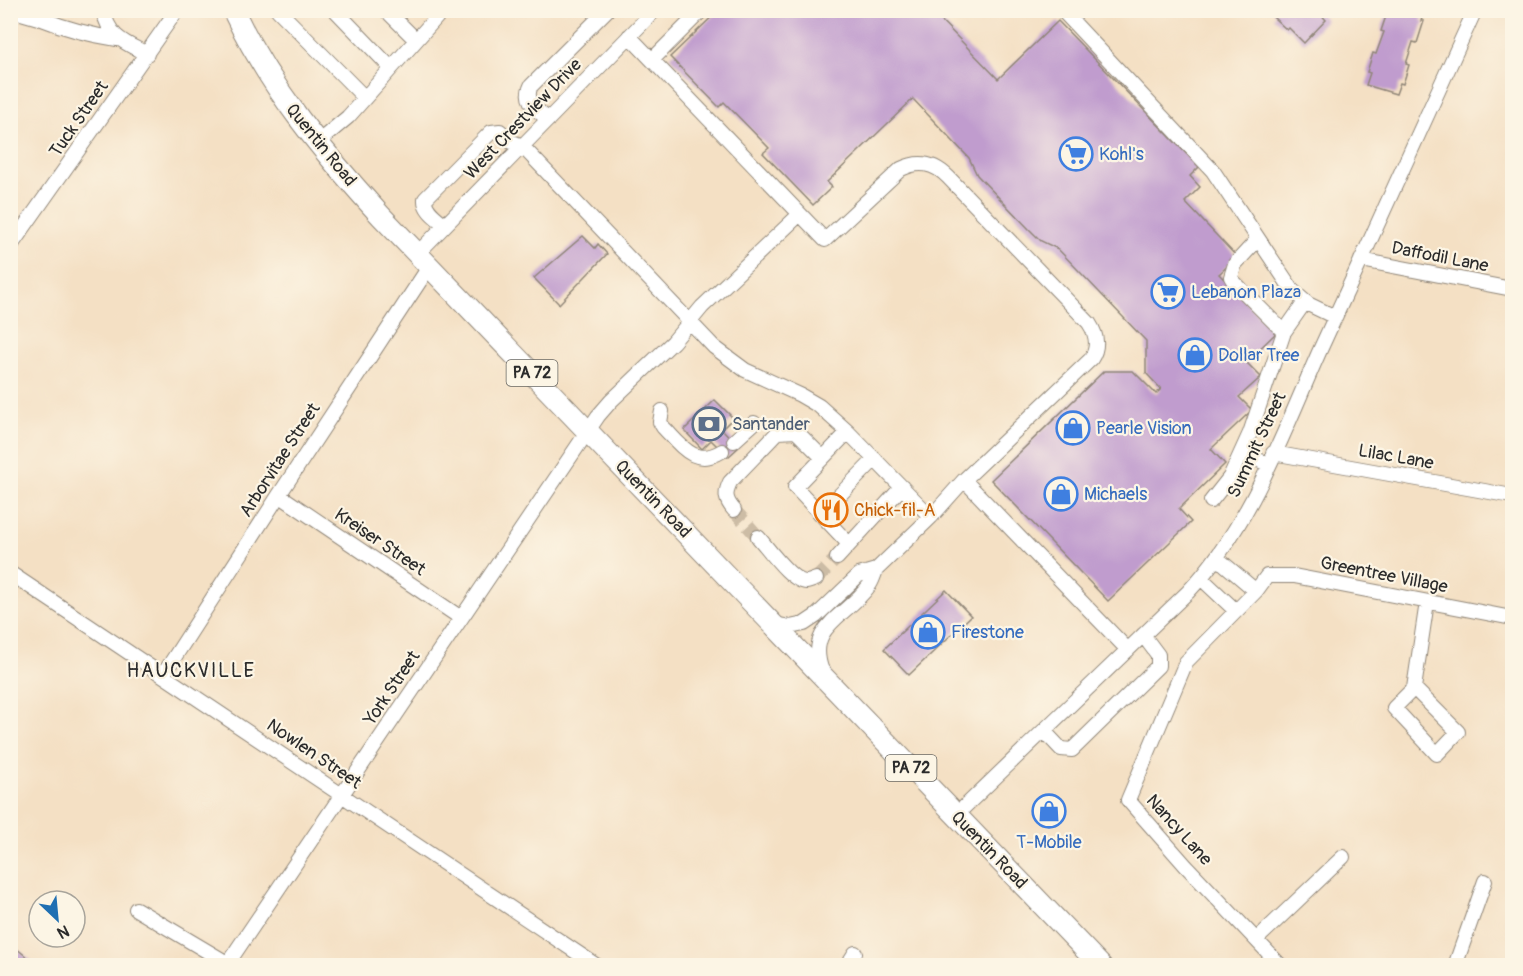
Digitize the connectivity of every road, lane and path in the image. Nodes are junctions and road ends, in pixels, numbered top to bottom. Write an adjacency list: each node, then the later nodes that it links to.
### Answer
1 (11, 10): 14 (street)
2 (103, 10): 16 (street)
3 (177, 10): 18 (street, Tuck Street)
4 (233, 10): 23 (highway, Quentin Road / PA 72)
5 (278, 10): 21 (street)
6 (334, 10): 20 (street)
7 (386, 10): 17 (street)
8 (443, 10): 17 (street)
9 (607, 10): 22 (street)
10 (655, 10): 15 (street, West Crestview Drive)
11 (702, 10): 19 (street)
12 (1062, 10): 27 (street)
13 (1475, 10): 30 (street, Summit Street)
14 (43, 15): 16 (street)
15 (629, 36): 19 (street); 22 (street, West Crestview Drive)
16 (117, 39): 18 (street)
17 (416, 40): 20 (street)
18 (147, 54): 28 (street, Tuck Street)
19 (652, 60): 25 (street)
20 (392, 68): 21 (street)
21 (365, 98): 23 (street)
22 (548, 120): 24 (street, West Crestview Drive)
23 (317, 143): 29 (highway, Quentin Road / PA 72)
24 (522, 146): 26 (street, West Crestview Drive); 26 (street); 34 (street)
25 (800, 214): 34 (street, York Street); 46 (street)
26 (445, 225): 29 (street, West Crestview Drive)
27 (1258, 239): 32 (street); 35 (street)
28 (10, 247)
29 (423, 260): 38 (highway, Quentin Road / PA 72); 48 (street, Arborvitae Street)
30 (1361, 260): 31 (street, Daffodil Lane); 33 (street, Summit Street)
31 (1512, 289)
32 (1305, 302): 33 (street); 35 (street)
33 (1335, 317): 45 (street, Summit Street)
34 (689, 322): 38 (street, York Street); 39 (street)
35 (1284, 333): 42 (street)
36 (662, 411): 41 (street)
37 (754, 423): 40 (street)
38 (588, 431): 65 (street, York Street); 67 (highway, Quentin Road / PA 72)
39 (848, 432): 43 (street); 44 (street)
40 (734, 441)
41 (722, 451)
42 (1241, 453): 45 (street, Lilac Lane); 50 (street)
43 (823, 458): 51 (street); 52 (street)
44 (875, 459): 47 (street); 52 (street)
45 (1271, 459): 49 (street, Lilac Lane); 57 (street, Summit Street)
46 (964, 480): 53 (street); 69 (street)
47 (902, 487): 53 (street); 55 (street)
48 (279, 495): 65 (street, Kreiser Street); 70 (street, Arborvitae Street)
49 (1512, 496)
50 (1211, 501)
51 (734, 510)
52 (821, 514): 55 (street)
53 (931, 517): 58 (street)
54 (758, 537): 61 (street)
55 (849, 543): 56 (street)
56 (837, 558)
57 (1215, 560): 60 (street, Summit Street); 62 (street)
58 (876, 570): 67 (street); 71 (street)
59 (10, 573): 70 (street, Nowlen Street)
60 (1201, 578): 64 (street); 68 (street, Summit Street)
61 (816, 579)
62 (1256, 591): 63 (street, Greentree Village); 64 (street, Greentree Village)
63 (1427, 602): 66 (street, Greentree Village); 72 (street)
64 (1236, 611): 79 (street, Nancy Lane)
65 (461, 618): 74 (street, York Street)
66 (1512, 618)
67 (772, 624): 71 (highway, Quentin Road / PA 72)
68 (1143, 635): 69 (street, Summit Street); 73 (street)
69 (1128, 650): 73 (street, Summit Street)
70 (163, 675): 74 (street, Nowlen Street)
71 (826, 679): 75 (highway, Quentin Road / PA 72)
72 (1414, 688): 72 (street)
73 (1044, 731): 75 (street, Summit Street)
74 (342, 795): 81 (street, York Street); 82 (street, Nowlen Street)
75 (956, 815): 84 (highway, Quentin Road / PA 72)
76 (1343, 857): 79 (street)
77 (1485, 881): 86 (street)
78 (136, 909): 81 (street)
79 (1257, 939): 85 (street, Nancy Lane)
80 (855, 952): 83 (street)
81 (229, 965)
82 (597, 966)
83 (847, 966)
84 (1101, 966)
85 (1281, 966)
86 (1455, 966)

